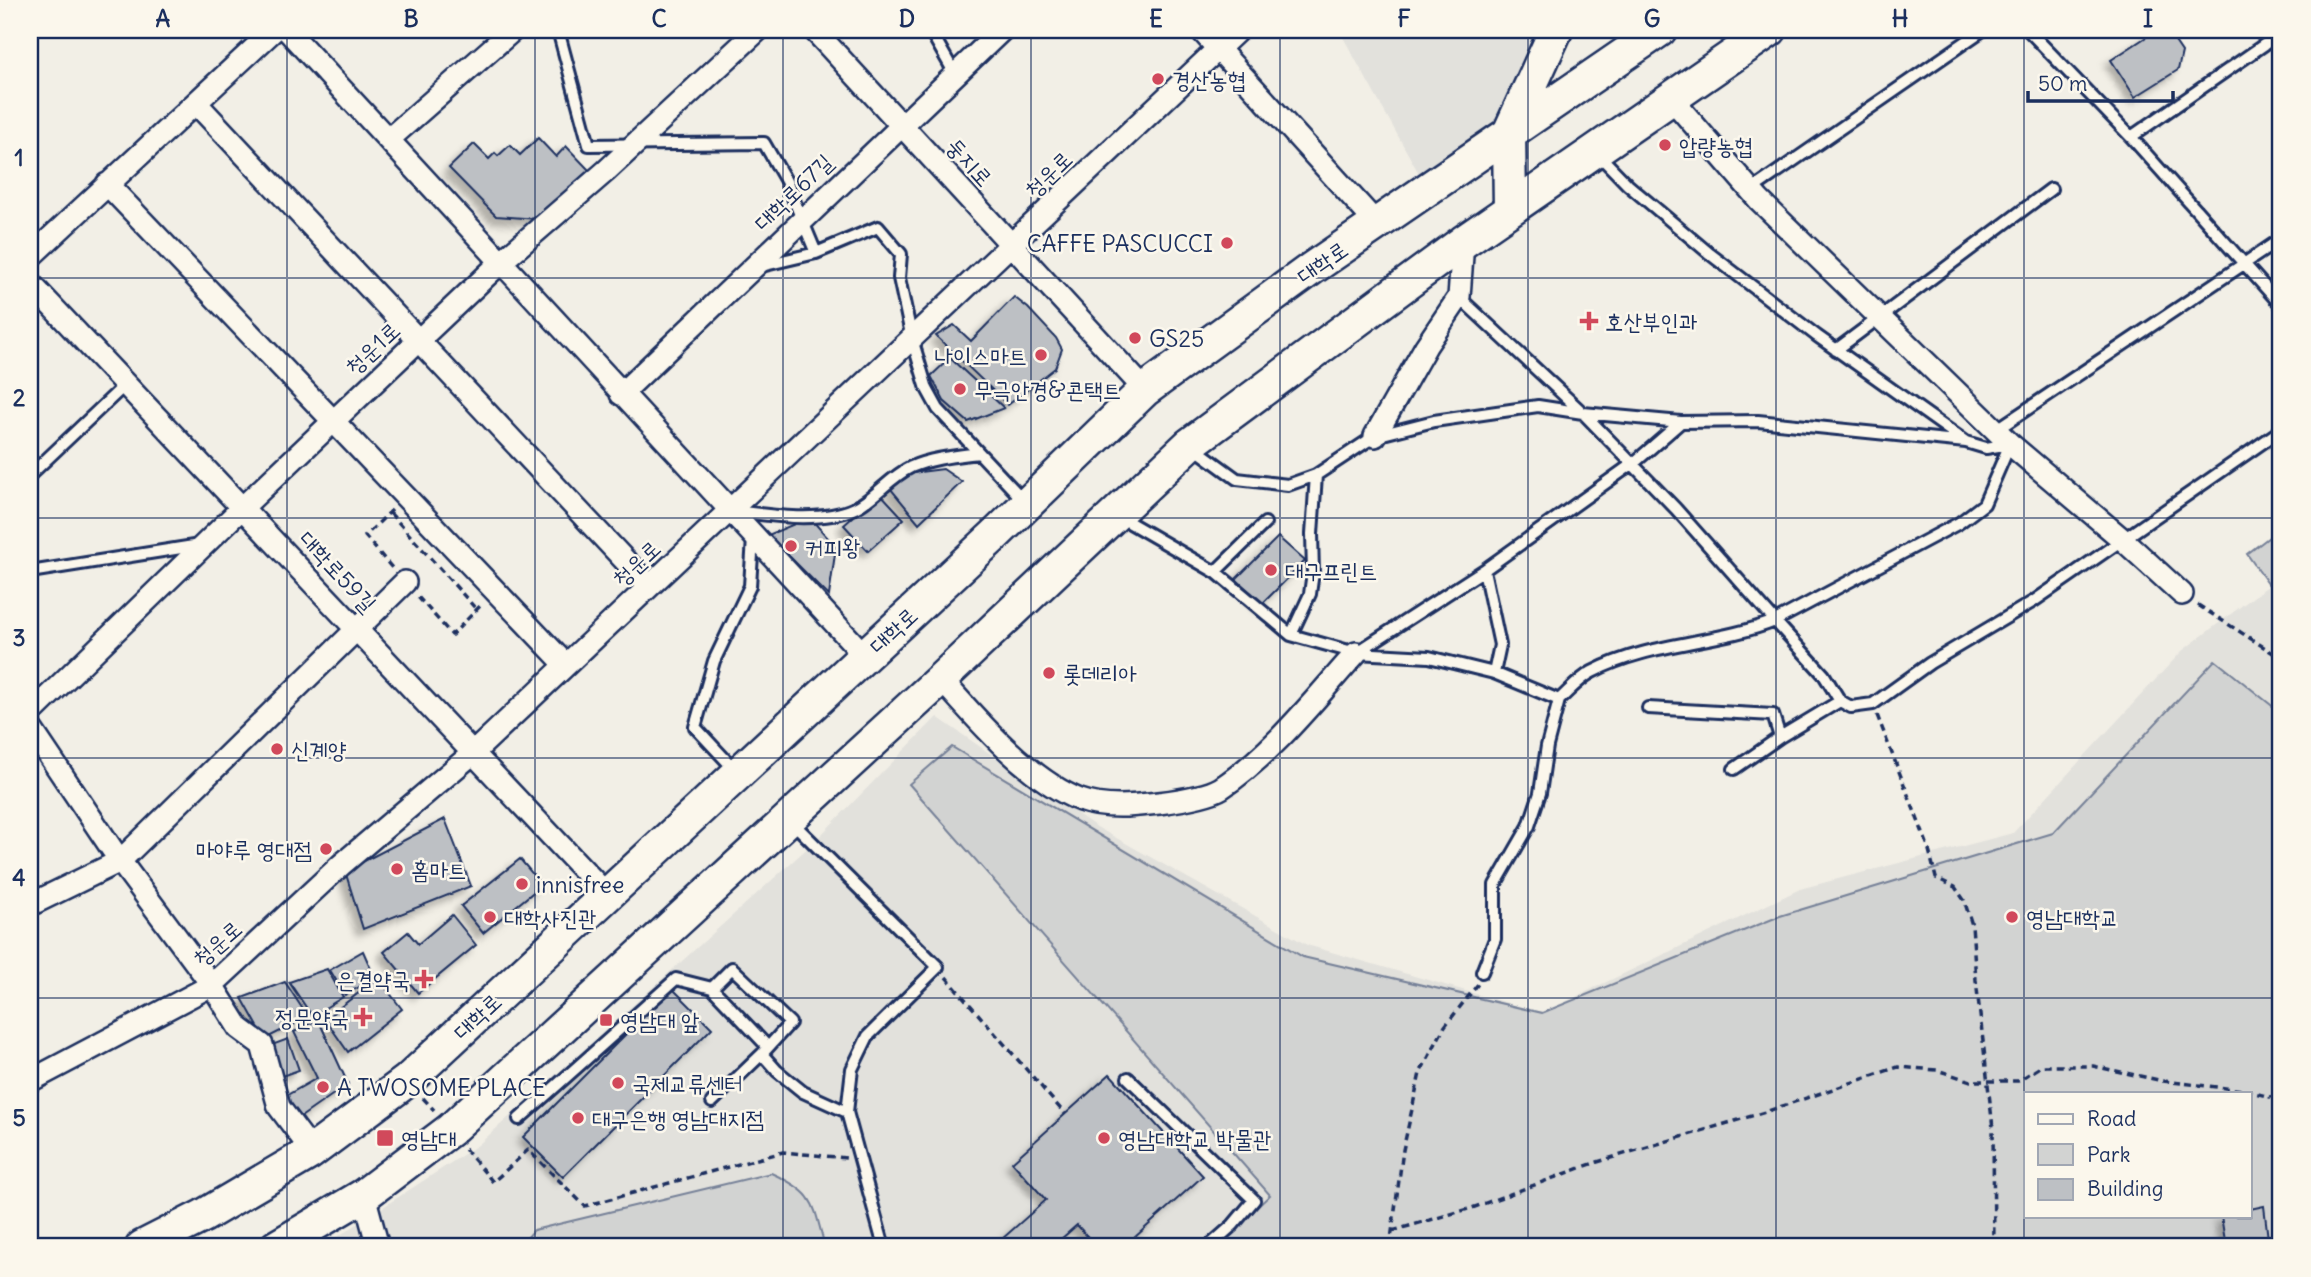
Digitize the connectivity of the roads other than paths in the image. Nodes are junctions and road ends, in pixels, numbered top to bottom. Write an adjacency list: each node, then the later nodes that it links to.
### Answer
1 (274, 30): 20 (street)
2 (287, 30): 24 (street)
3 (513, 30): 24 (street)
4 (558, 30): 25 (lane)
5 (758, 30): 25 (street, 청운1로)
6 (814, 30): 21 (street, 둥지로)
7 (930, 30): 18 (lane)
8 (1002, 30): 18 (street, 대학로67길)
9 (1201, 30): 17 (street)
10 (1238, 30): 17 (street, 청운로)
11 (1556, 30): 22 (main road)
12 (1660, 30): 22 (main road, 대학로)
13 (1770, 30): 19 (main road)
14 (1983, 30): 29 (lane)
15 (2028, 30): 23 (lane)
16 (2281, 33): 23 (lane)
17 (1218, 48): 32 (street); 35 (street, 청운로)
18 (955, 74): 21 (street, 대학로67길)
19 (1671, 98): 26 (main road); 29 (street)
20 (196, 103): 27 (street); 46 (street)
21 (901, 125): 31 (street, 대학로67길); 35 (street, 둥지로)
22 (1509, 133): 30 (main road); 32 (main road, 대학로)
23 (2131, 136): 39 (lane)
24 (389, 139): 38 (street)
25 (635, 144): 31 (lane); 38 (street, 청운1로)
26 (1594, 150): 30 (main road); 47 (lane)
27 (107, 184): 37 (street); 52 (street)
28 (2050, 189): 44 (lane)
29 (1751, 190): 44 (street)
30 (1510, 209): 34 (main road)
31 (802, 220): 36 (lane); 40 (street, 대학로67길)
32 (1377, 223): 49 (main road, 대학로)
33 (2281, 239): 39 (lane)
34 (1463, 242): 42 (street); 58 (main road)
35 (1011, 245): 45 (street, 청운로); 49 (street, 둥지로)
36 (816, 253): 40 (lane); 45 (lane)
37 (30, 257)
38 (501, 262): 46 (street, 청운1로); 50 (street)
39 (2245, 263): 43 (lane); 56 (lane)
40 (751, 268): 50 (street, 대학로67길)
41 (30, 283): 48 (street, 대학로59길)
42 (1459, 297): 51 (lane); 55 (street)
43 (2281, 305)
44 (1879, 316): 47 (lane); 56 (street)
45 (912, 338): 59 (lane); 65 (street, 청운로)
46 (419, 340): 52 (street, 청운1로); 75 (street)
47 (1836, 350): 57 (lane)
48 (126, 384): 61 (lane); 64 (street, 대학로59길)
49 (1145, 390): 63 (main road, 대학로)
50 (621, 394): 65 (street)
51 (1583, 413): 53 (lane); 55 (lane); 60 (lane)
52 (332, 421): 64 (street, 청운1로); 82 (street)
53 (1681, 422): 57 (lane); 60 (lane)
54 (2281, 430): 69 (lane)
55 (1375, 436): 62 (lane)
56 (2003, 437): 57 (lane); 69 (street); 77 (lane)
57 (1966, 442)
58 (1190, 444): 62 (lane); 66 (main road)
59 (979, 453): 63 (lane); 65 (lane)
60 (1632, 464): 71 (lane); 77 (lane)
61 (30, 475)
62 (1316, 475): 79 (lane)
63 (1026, 504): 81 (main road, 대학로)
64 (243, 506): 70 (street, 청운1로); 78 (street, 대학로59길)
65 (730, 510): 68 (street); 75 (street, 청운로)
66 (1116, 514): 73 (lane); 84 (main road)
67 (1265, 523): 73 (lane)
68 (753, 535): 81 (street); 93 (lane)
69 (2122, 539): 76 (street); 86 (lane)
70 (204, 544): 72 (lane); 88 (street, 청운1로)
71 (1483, 570): 80 (lane); 83 (lane)
72 (30, 572)
73 (1215, 572): 79 (lane)
74 (405, 582): 78 (street)
75 (649, 586): 82 (street, 청운로)
76 (2182, 594)
77 (1775, 621): 85 (lane); 86 (lane)
78 (356, 631): 91 (street, 대학로59길); 95 (street)
79 (1291, 635): 80 (lane)
80 (1356, 653): 83 (lane); 84 (street)
81 (865, 656): 93 (main road, 대학로)
82 (566, 665): 91 (street, 청운로)
83 (1494, 673): 85 (lane)
84 (940, 679): 94 (main road)
85 (1559, 700): 98 (lane)
86 (1840, 701): 90 (lane)
87 (1648, 708): 90 (lane)
88 (30, 714)
89 (30, 727): 95 (street)
90 (1780, 737): 92 (lane)
91 (472, 754): 96 (street, 대학로59길); 99 (street, 청운로)
92 (1734, 769)
93 (738, 774): 96 (main road, 대학로)
94 (789, 818): 105 (lane); 108 (main road)
95 (120, 861): 97 (street); 99 (street)
96 (607, 895): 107 (main road, 대학로)
97 (30, 905)
98 (1482, 972)
99 (212, 985): 103 (street, 청운로); 107 (street)
100 (712, 988): 101 (lane); 101 (lane); 106 (lane)
101 (765, 1050): 104 (lane); 105 (lane)
102 (1128, 1079): 113 (lane)
103 (30, 1081)
104 (712, 1102)
105 (846, 1112): 112 (lane)
106 (519, 1119)
107 (310, 1153): 109 (main road, 대학로)
108 (364, 1195): 110 (main road); 111 (street)
109 (142, 1247)
110 (276, 1247)
111 (377, 1247)
112 (884, 1247)
113 (1208, 1247)

